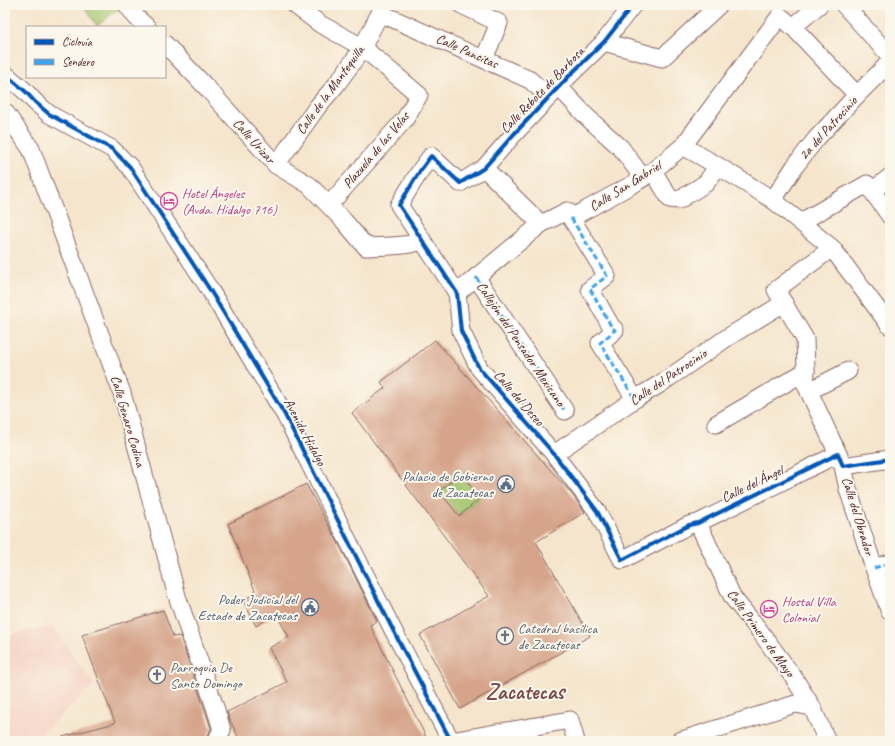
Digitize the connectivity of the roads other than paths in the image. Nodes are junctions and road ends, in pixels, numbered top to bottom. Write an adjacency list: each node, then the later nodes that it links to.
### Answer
1 (127, 5): 10 (street)
2 (295, 5): 13 (street)
3 (462, 5): 15 (street)
4 (633, 5): 11 (street, Calle Rebote de Barbosa)
5 (719, 5): 11 (street)
6 (819, 5): 9 (street, Calle San Gabriel)
7 (844, 5): 14 (street)
8 (380, 12): 13 (street, Calle de la Mantequilla); 15 (street, Calle Pancitas)
9 (786, 21): 19 (street); 21 (street, Calle San Gabriel)
10 (146, 26)
11 (604, 42): 18 (street, Calle Rebote de Barbosa)
12 (166, 45): 22 (street, Calle Urizar)
13 (362, 47): 22 (street, Calle de la Mantequilla); 30 (street, Plazuela de las Velas)
14 (890, 56)
15 (484, 59): 18 (street, Calle Pancitas)
16 (890, 62): 19 (street, 2a del Patrocinio)
17 (5, 74): 56 (street, Avenida Hidalgo)
18 (554, 92): 24 (street, Calle Rebote de Barbosa); 25 (street, Calle Pancitas)
19 (857, 95): 29 (street, 2a del Patrocinio)
20 (5, 112): 55 (street, Calle Genaro Codina)
21 (683, 146): 23 (street); 25 (street, Calle San Gabriel)
22 (276, 166): 30 (street, Calle Urizar)
23 (718, 166): 25 (street, Calle Pancitas); 29 (street)
24 (484, 168): 27 (street, Calle Rebote de Barbosa); 34 (street)
25 (648, 174): 32 (street, Calle San Gabriel)
26 (890, 177): 28 (street)
27 (460, 183): 35 (street, Calle del Deseo)
28 (872, 191): 31 (street); 33 (street)
29 (773, 200): 33 (street)
30 (329, 205): 35 (street, Calle Urizar)
31 (890, 216)
32 (571, 218): 34 (street); 44 (street)
33 (801, 222): 36 (street)
34 (541, 224): 37 (street)
35 (422, 240): 38 (street, Calle del Deseo)
36 (832, 248): 39 (street, Calle del Obrador); 40 (street)
37 (476, 278): 38 (street); 45 (street, Callejón del Pensador Mexicano)
38 (457, 293): 47 (street, Calle del Deseo)
39 (784, 303): 41 (street, Calle del Obrador); 44 (street, Calle del Patrocinio)
40 (890, 326)
41 (806, 371): 43 (street, Calle del Obrador); 46 (street)
42 (848, 371): 43 (street)
43 (809, 391): 49 (street, Calle del Obrador)
44 (635, 399): 47 (street, Calle del Patrocinio)
45 (565, 411)
46 (716, 424)
47 (554, 454): 51 (street, Calle del Deseo)
48 (890, 459): 49 (street, Calle del Ángel)
49 (841, 460): 50 (street, Calle del Ángel); 52 (street, Calle del Obrador)
50 (698, 523): 51 (street, Calle del Ángel); 54 (street, Calle Primero de Mayo)
51 (622, 560)
52 (882, 566): 53 (street, Calle del Obrador)
53 (890, 612)
54 (812, 707): 58 (street); 59 (street, Calle Primero de Mayo)
55 (222, 737)
56 (451, 741): 57 (street)
57 (576, 741)
58 (679, 741)
59 (827, 741)

